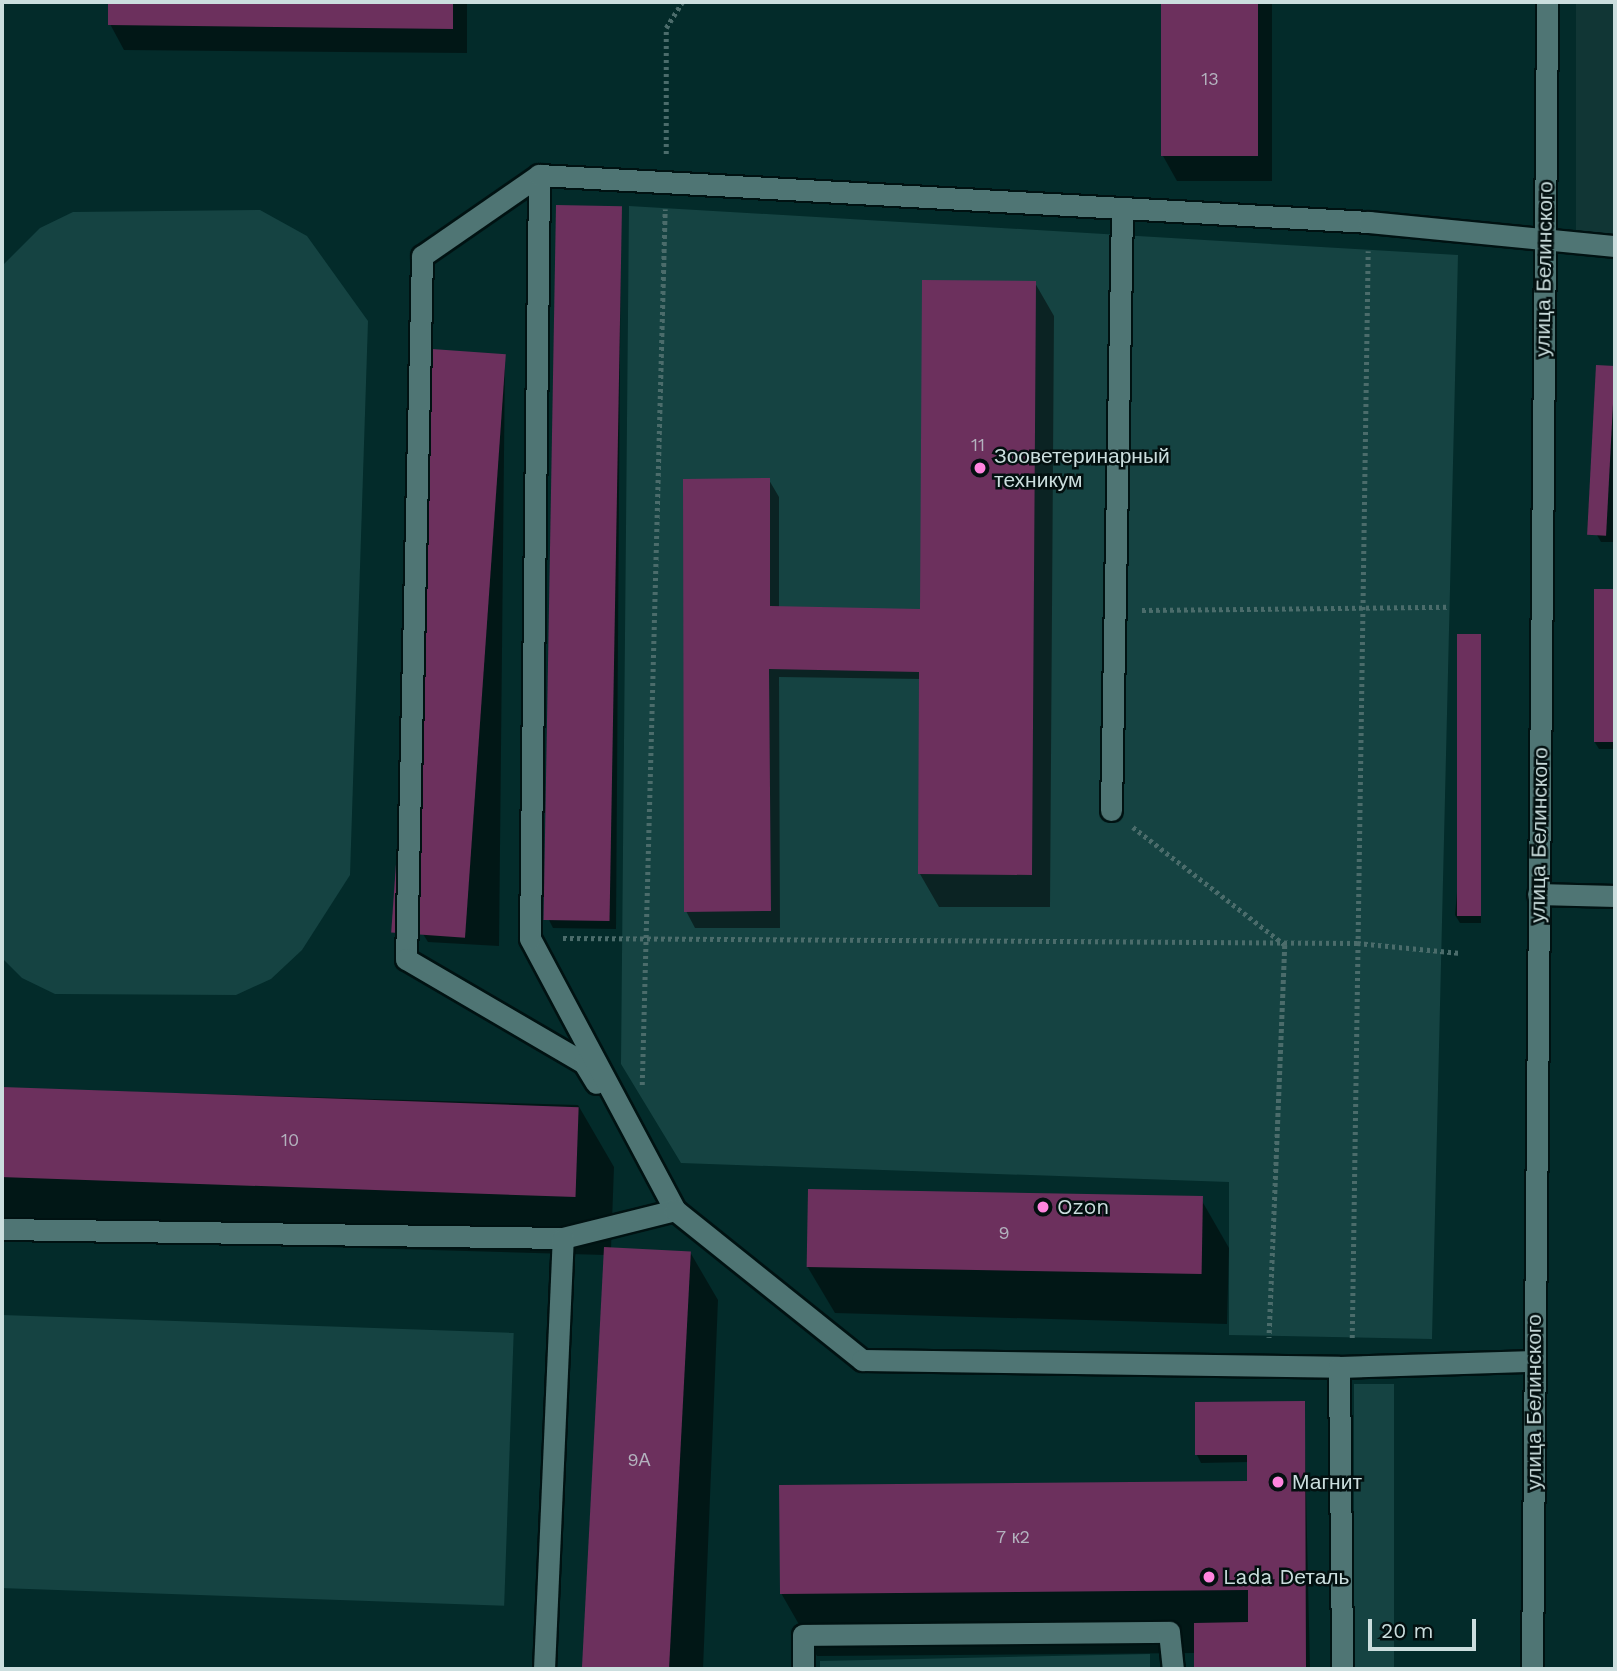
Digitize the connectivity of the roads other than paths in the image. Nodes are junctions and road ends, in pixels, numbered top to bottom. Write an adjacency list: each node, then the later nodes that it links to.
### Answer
1 (1547, 2): 4 (street, улица Белинского)
2 (539, 175): 3 (street); 9 (street); 9 (street)
3 (1122, 208): 4 (street); 6 (street)
4 (1545, 236): 5 (street); 7 (street, улица Белинского)
5 (1615, 246)
6 (1111, 810)
7 (1538, 894): 8 (street); 12 (street, улица Белинского)
8 (1615, 896)
9 (675, 1210): 11 (street); 13 (street)
10 (2, 1229): 11 (street)
11 (563, 1238): 14 (street)
12 (1534, 1361): 13 (street); 18 (street, улица Белинского)
13 (1339, 1367): 17 (street)
14 (544, 1669)
15 (803, 1669): 16 (street)
16 (1173, 1669)
17 (1342, 1669)
18 (1532, 1669)

